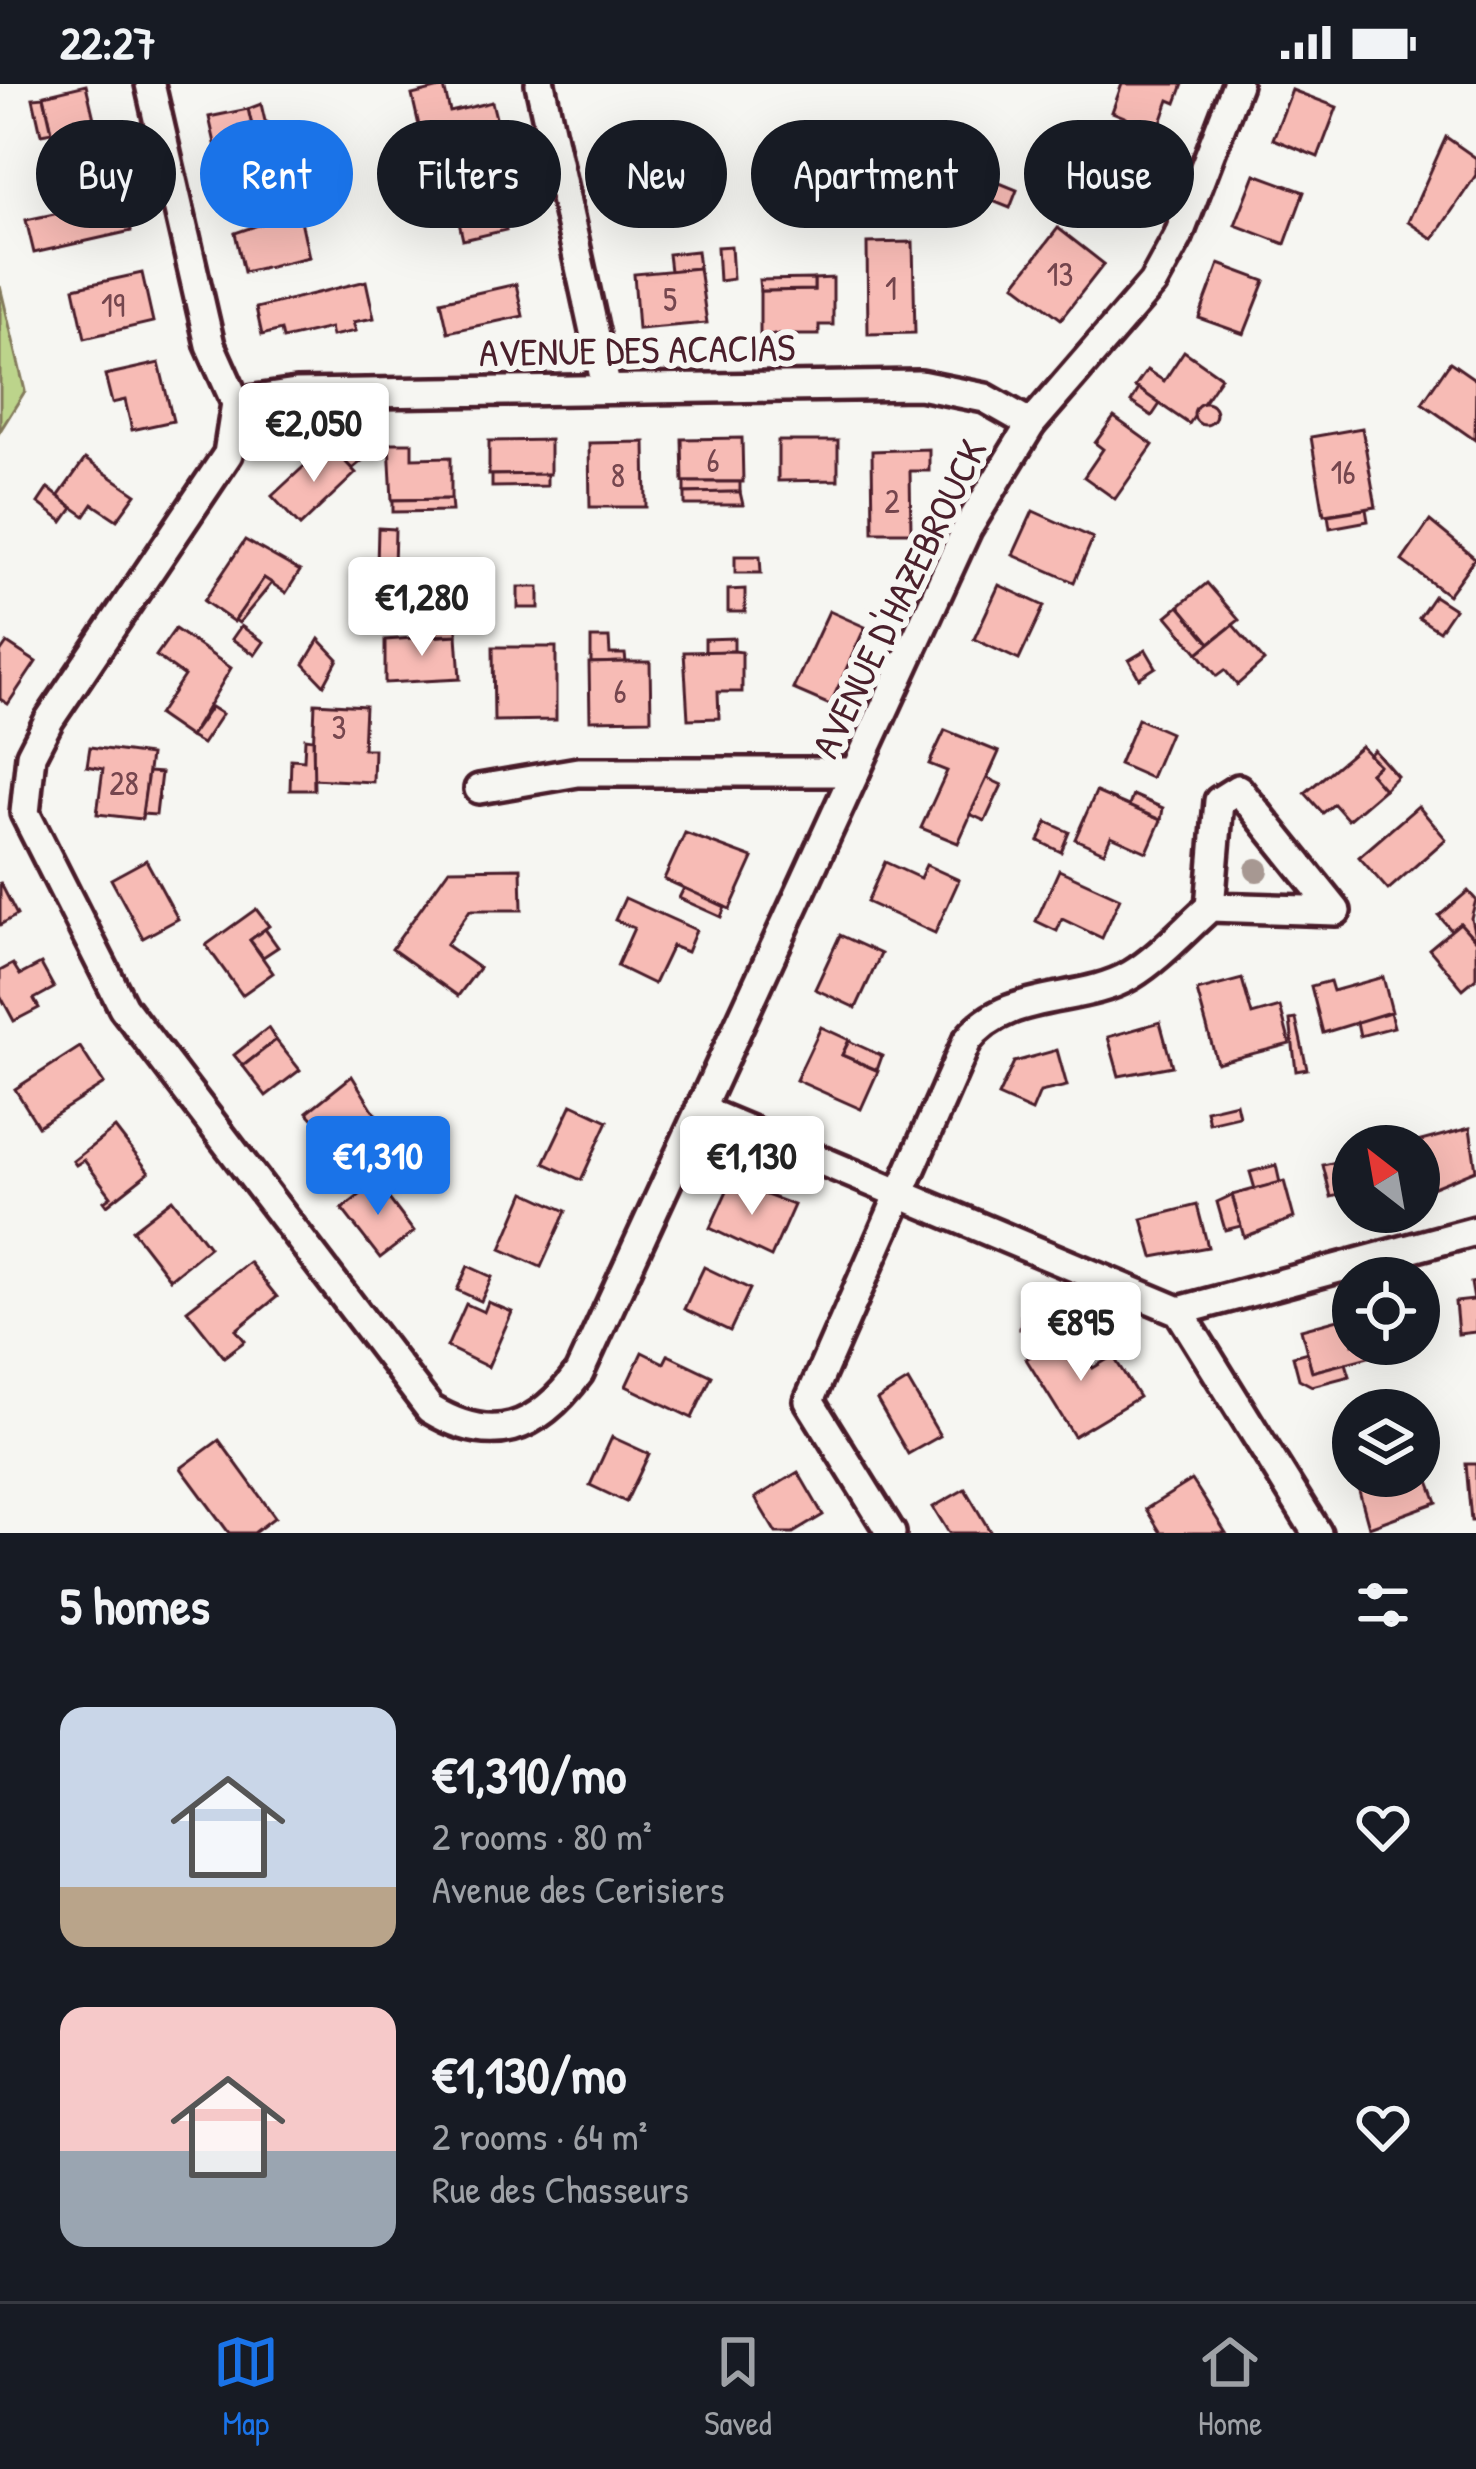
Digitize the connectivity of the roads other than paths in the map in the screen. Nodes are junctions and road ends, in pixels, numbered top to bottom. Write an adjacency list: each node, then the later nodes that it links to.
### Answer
1 (151, 84): 5 (street)
2 (540, 84): 4 (street)
3 (1237, 84): 6 (street, AVENUE D'HAZEBROUCK)
4 (606, 386): 5 (street, AVENUE DES ACACIAS); 6 (street, AVENUE DES ACACIAS)
5 (236, 403): 10 (street, AVENUE D'HAZEBROUCK)
6 (1031, 424): 7 (street, AVENUE D'HAZEBROUCK)
7 (855, 772): 8 (street); 10 (street, AVENUE D'HAZEBROUCK)
8 (479, 789)
9 (1210, 907): 9 (street); 11 (street)
10 (703, 1111): 11 (street)
11 (899, 1195): 13 (street); 14 (street)
12 (1476, 1231): 13 (street)
13 (1179, 1311): 15 (street)
14 (891, 1533)
15 (1317, 1533)

